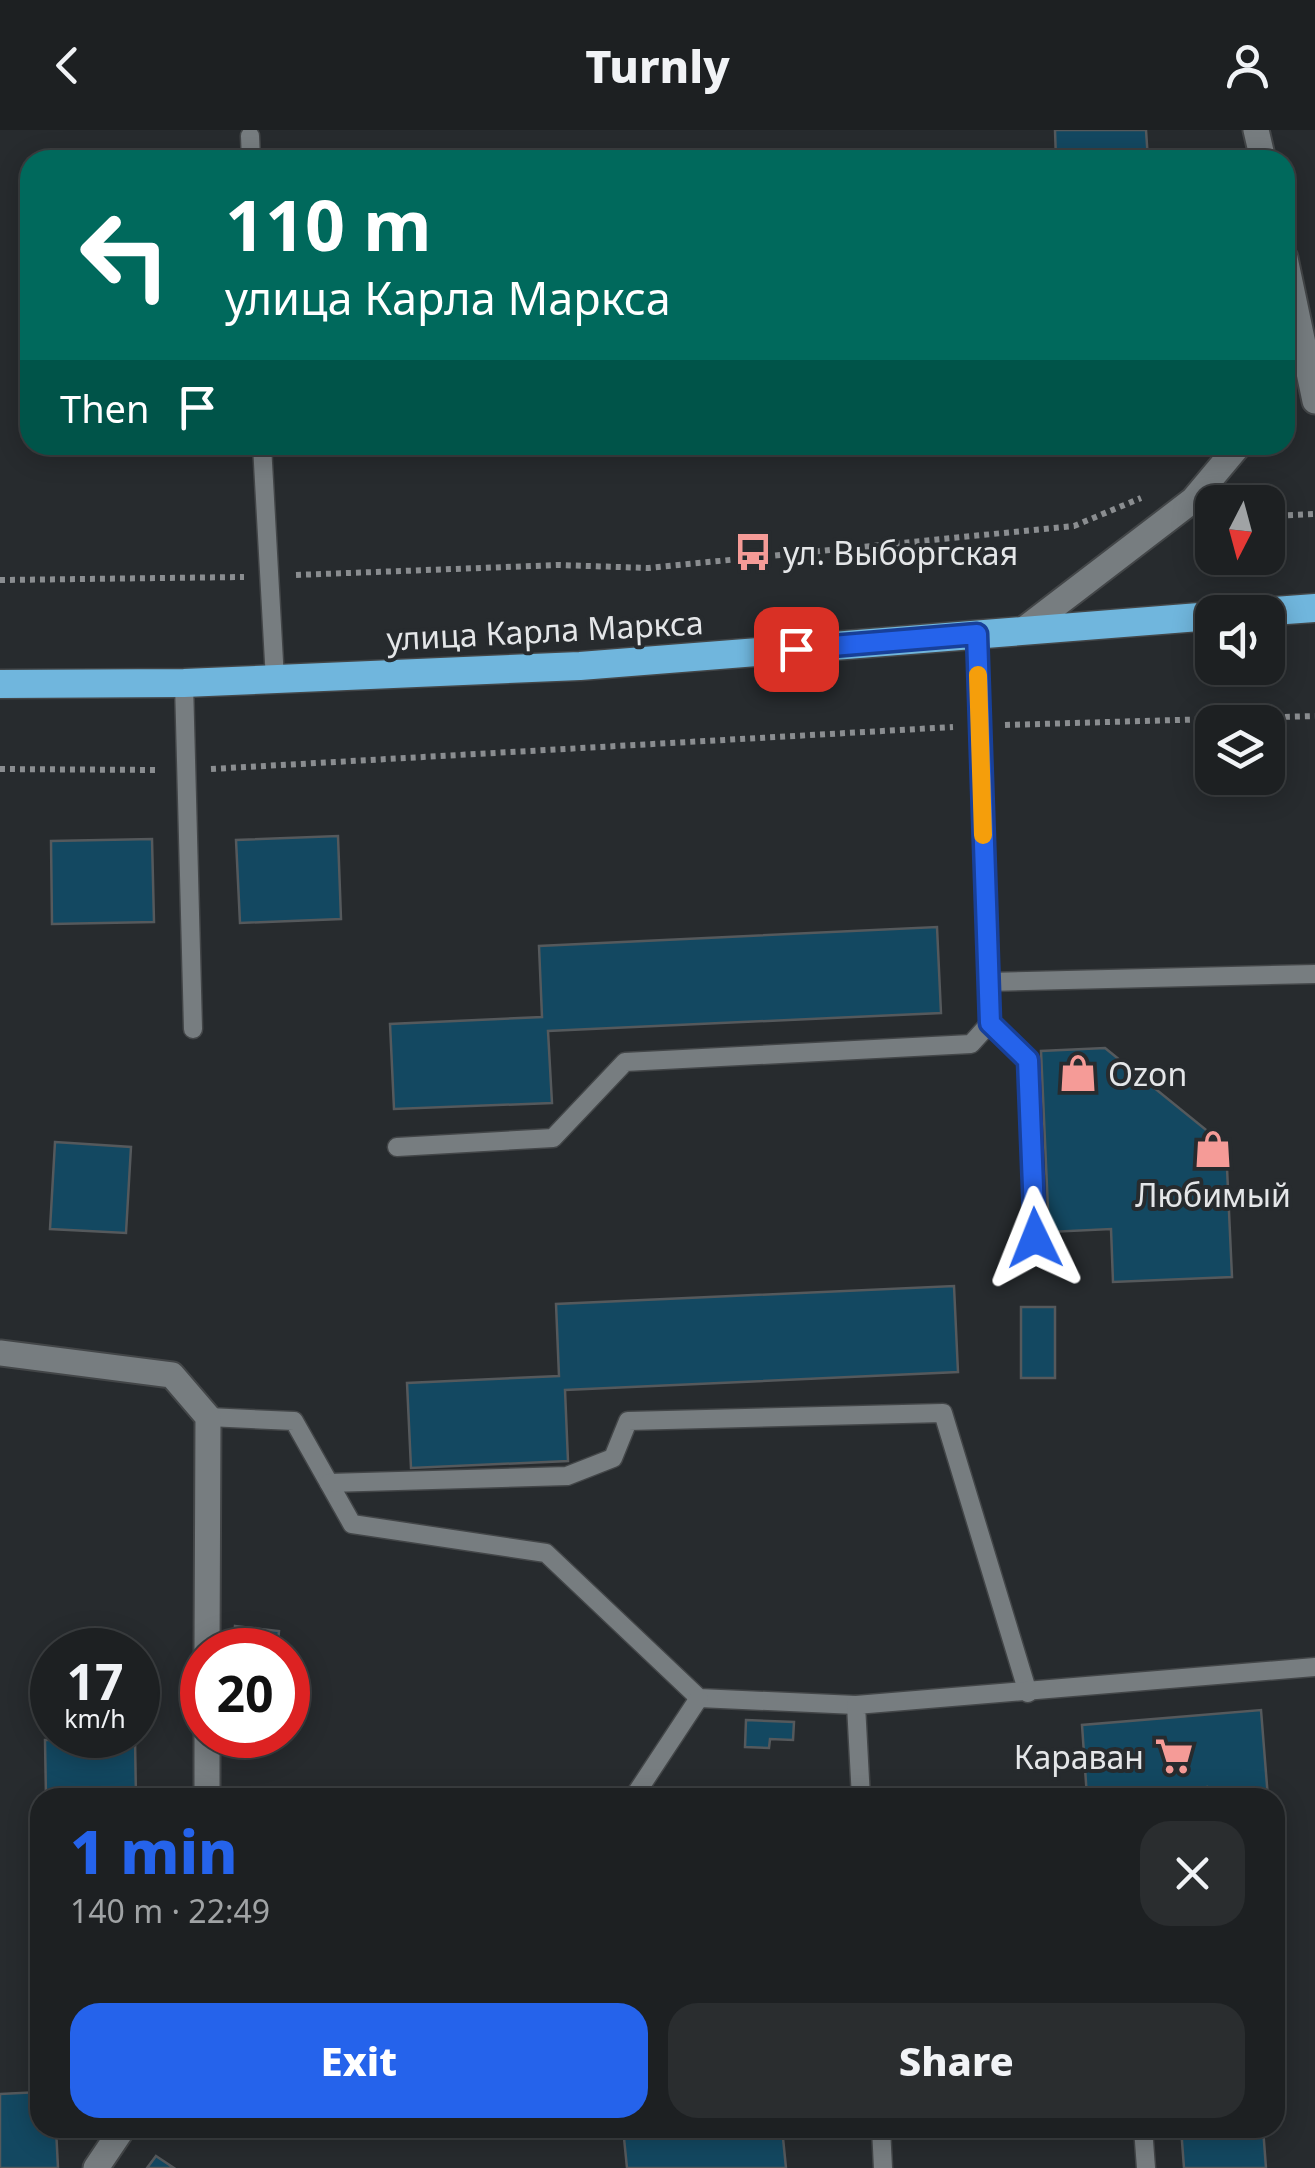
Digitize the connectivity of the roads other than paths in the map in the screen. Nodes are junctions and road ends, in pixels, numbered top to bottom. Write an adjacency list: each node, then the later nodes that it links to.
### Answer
1 (250, 136): 2 (lane)
2 (251, 150)
3 (1295, 330): 4 (street)
4 (1315, 401)
5 (262, 455): 12 (lane)
6 (1231, 455): 10 (street)
7 (1315, 608): 8 (highway)
8 (1285, 610)
9 (1195, 617): 10 (highway, улица Карла Маркса)
10 (1022, 631): 11 (highway, улица Карла Маркса)
11 (977, 634): 12 (highway, улица Карла Маркса); 16 (lane)
12 (275, 680): 13 (highway, улица Карла Маркса)
13 (184, 683): 14 (highway, улица Карла Маркса); 18 (lane)
14 (0, 684)
15 (1315, 974): 16 (lane)
16 (988, 982): 17 (lane)
17 (990, 1023): 19 (lane); 20 (lane)
18 (193, 1029)
19 (398, 1147)
20 (1035, 1238)
21 (0, 1354): 22 (street)
22 (208, 1417): 23 (lane); 24 (street)
23 (329, 1483): 26 (lane); 27 (lane)
24 (208, 1628)
25 (1315, 1667): 26 (lane)
26 (1028, 1692): 28 (lane)
27 (700, 1698): 28 (lane); 31 (lane)
28 (856, 1705): 32 (lane)
29 (207, 1758): 30 (street)
30 (207, 1788)
31 (640, 1788)
32 (860, 1788)
33 (116, 2138): 36 (street)
34 (882, 2138): 37 (lane)
35 (1144, 2138): 38 (lane)
36 (96, 2168)
37 (883, 2168)
38 (1146, 2168)

